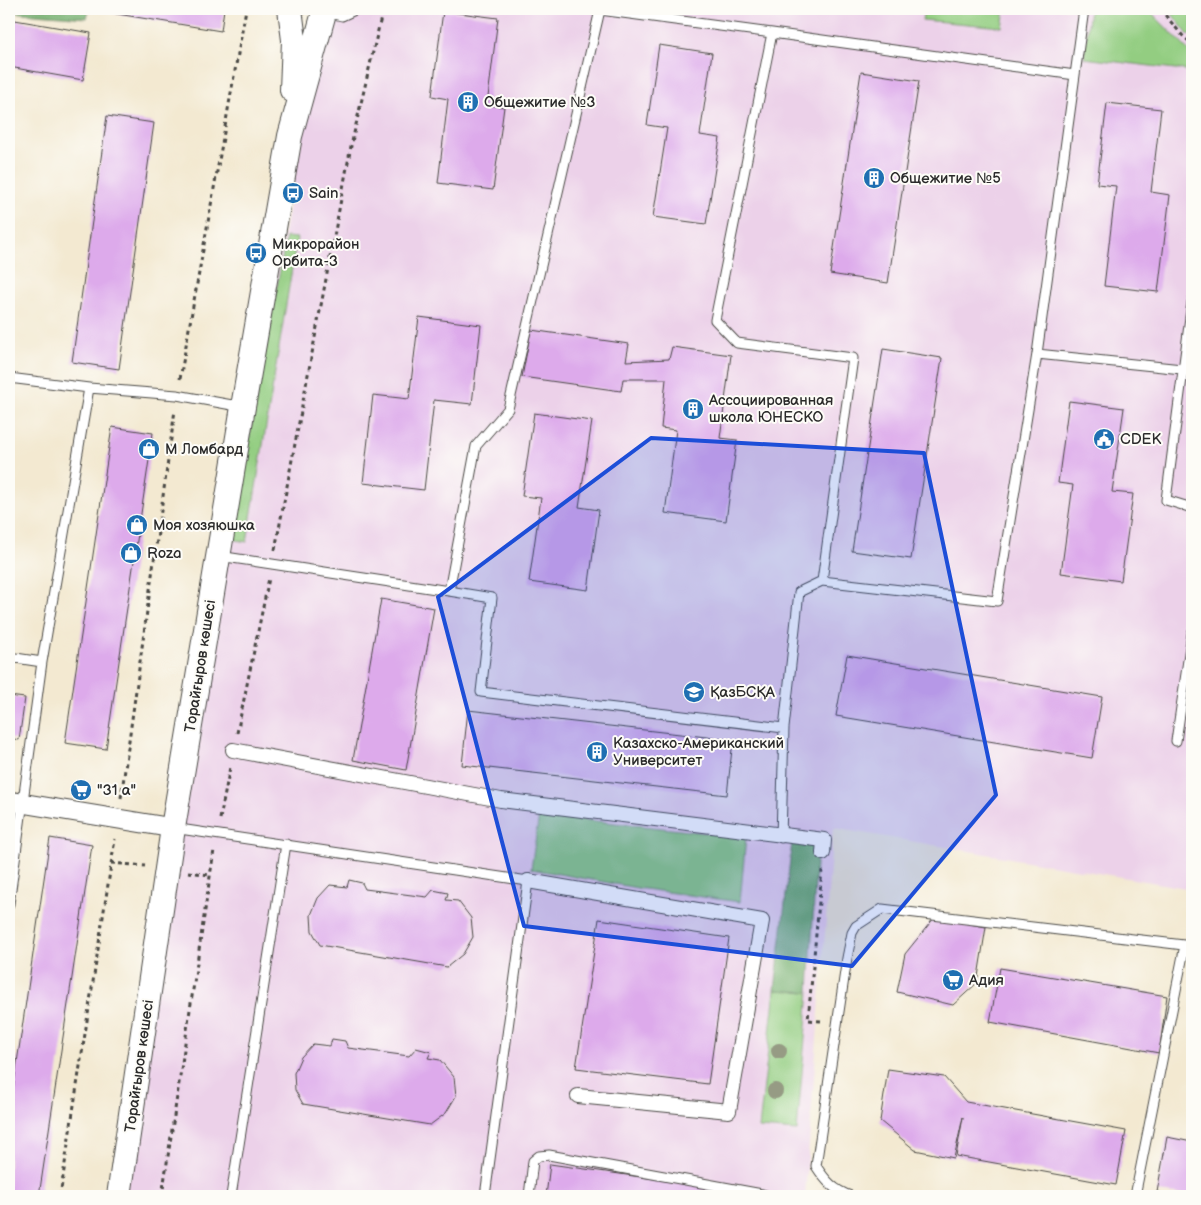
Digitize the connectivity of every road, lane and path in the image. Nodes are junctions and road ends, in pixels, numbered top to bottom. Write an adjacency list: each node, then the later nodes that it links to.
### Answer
1 (246, 9): 19 (path)
2 (290, 9): 13 (street)
3 (357, 9): 8 (lane)
4 (383, 9): 23 (path)
5 (582, 9): 9 (lane)
6 (1084, 9): 12 (lane)
7 (1160, 9): 11 (path)
8 (324, 10): 13 (street)
9 (600, 10): 10 (lane); 25 (lane)
10 (772, 33): 12 (lane); 24 (lane)
11 (1192, 42)
12 (1075, 75): 15 (lane)
13 (290, 136): 20 (street, Торайғыров көшесі)
14 (1192, 302): 16 (lane)
15 (1037, 354): 16 (lane); 24 (lane)
16 (1182, 369): 21 (lane)
17 (9, 378): 18 (lane)
18 (89, 388): 19 (lane); 28 (lane)
19 (177, 395): 20 (lane); 33 (path)
20 (244, 407): 22 (street, Торайғыров көшесі)
21 (1192, 508)
22 (218, 556): 23 (lane); 34 (street, Торайғыров көшесі)
23 (272, 564): 25 (lane); 31 (path)
24 (822, 582): 29 (lane)
25 (449, 591): 29 (lane)
26 (1192, 633): 30 (lane)
27 (9, 657): 28 (lane)
28 (42, 662): 32 (lane)
29 (784, 728): 36 (lane)
30 (1176, 741)
31 (233, 750): 35 (path); 36 (street)
32 (15, 802): 33 (street); 42 (lane)
33 (118, 818): 34 (street); 39 (path)
34 (173, 828): 35 (lane); 40 (street, Торайғыров көшесі)
35 (217, 835): 37 (lane); 48 (path)
36 (781, 838): 38 (street)
37 (286, 844): 41 (lane); 49 (lane)
38 (823, 853): 44 (path)
39 (111, 863): 40 (path); 46 (path)
40 (167, 869): 47 (street, Торайғыров көшесі)
41 (528, 881): 45 (street); 50 (lane)
42 (9, 904)
43 (1189, 946): 44 (lane); 54 (lane)
44 (837, 1023): 53 (lane)
45 (578, 1096)
46 (60, 1196)
47 (119, 1196)
48 (162, 1196)
49 (231, 1196)
50 (485, 1196)
51 (529, 1196): 52 (lane)
52 (770, 1196)
53 (851, 1196)
54 (1135, 1196)

